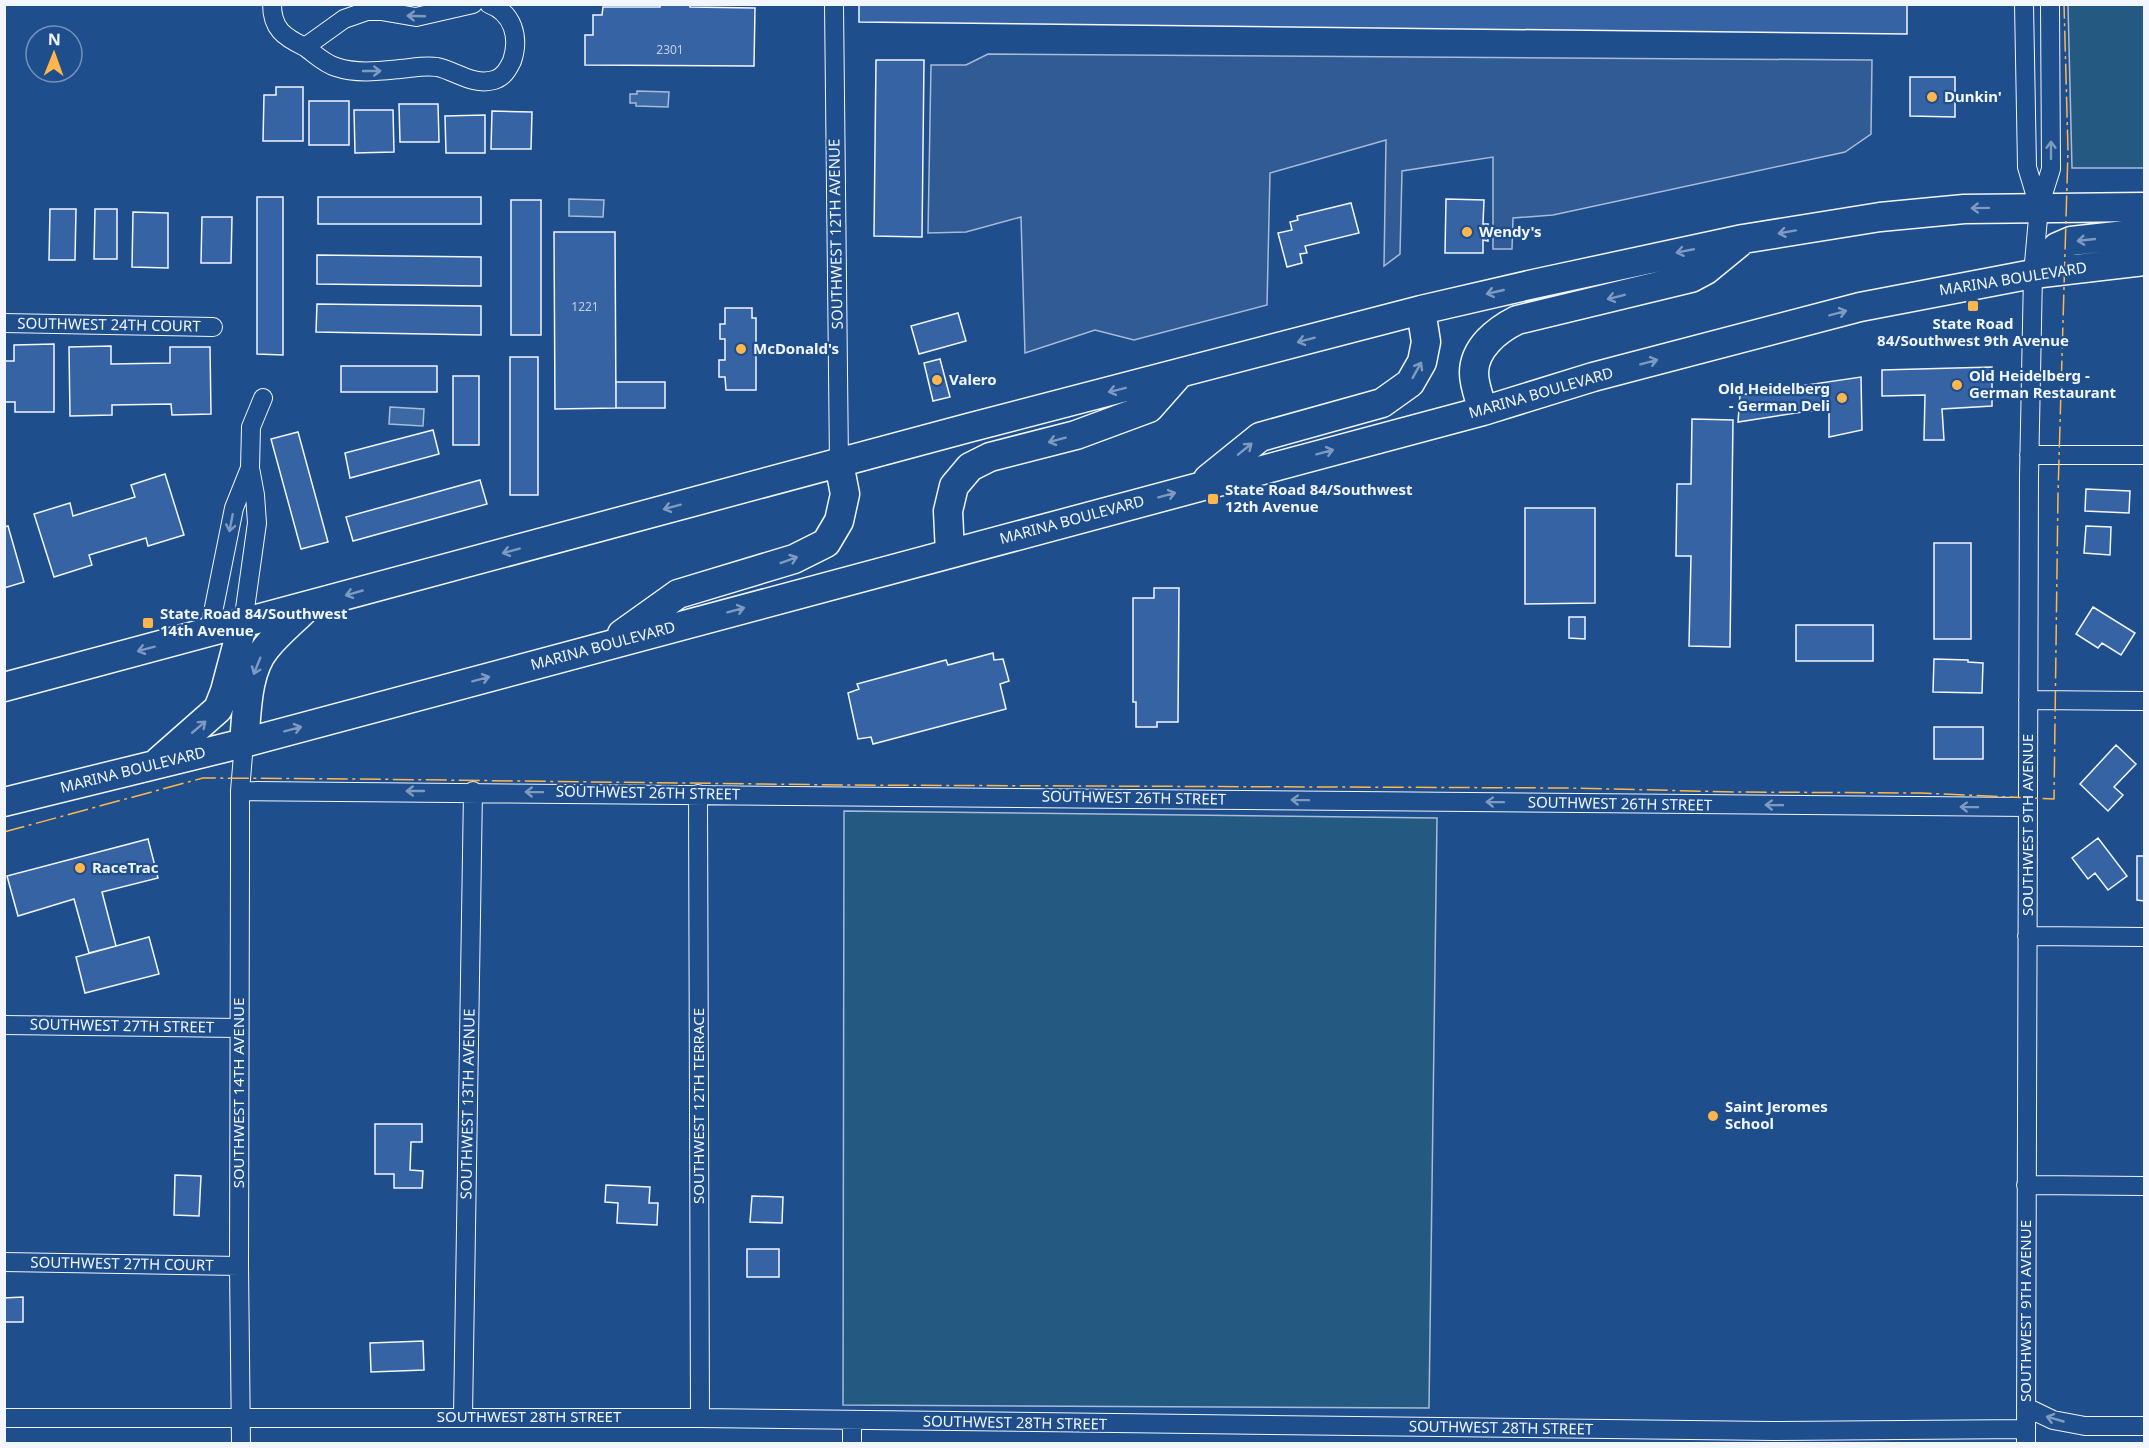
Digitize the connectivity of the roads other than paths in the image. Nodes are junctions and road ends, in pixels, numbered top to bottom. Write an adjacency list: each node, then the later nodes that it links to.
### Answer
1 (272, 4): 7 (street)
2 (473, 4): 7 (street, one-way to 7)
3 (489, 4): 7 (street, one-way to 3)
4 (834, 4): 22 (street, SOUTHWEST 12TH AVENUE)
5 (2024, 4): 8 (street, SOUTHWEST 9TH AVENUE)
6 (2050, 4): 8 (street, SOUTHWEST 9TH AVENUE, one-way to 6)
7 (305, 47)
8 (2039, 207): 9 (main road); 11 (main road, one-way to 11); 13 (street, SOUTHWEST 9TH AVENUE)
9 (2145, 207)
10 (2145, 233): 13 (main road, one-way to 13)
11 (1743, 239): 14 (main road, one-way to 14); 19 (main road, one-way to 19)
12 (2145, 261): 13 (main road, MARINA BOULEVARD)
13 (2033, 274): 19 (main road, MARINA BOULEVARD, one-way to 13); 20 (street, SOUTHWEST 9TH AVENUE)
14 (1421, 310): 17 (main road, one-way to 17); 24 (main road, one-way to 14)
15 (4, 323): 16 (street, SOUTHWEST 24TH COURT)
16 (213, 327)
17 (1179, 374): 22 (main road, one-way to 22); 25 (main road, one-way to 25)
18 (263, 398): 23 (street)
19 (1483, 411): 24 (main road, MARINA BOULEVARD, one-way to 19)
20 (2029, 455): 21 (street); 31 (street, SOUTHWEST 9TH AVENUE)
21 (2145, 455)
22 (838, 463): 26 (main road, one-way to 26); 29 (main road, one-way to 22)
23 (250, 468): 27 (street); 28 (street, one-way to 28)
24 (1200, 486): 25 (main road, MARINA BOULEVARD, one-way to 24)
25 (950, 553): 29 (main road, MARINA BOULEVARD, one-way to 25)
26 (307, 606): 27 (main road); 33 (main road, one-way to 33)
27 (243, 623): 28 (main road); 34 (main road, one-way to 27)
28 (209, 632): 30 (main road, one-way to 30)
29 (605, 645): 33 (main road, MARINA BOULEVARD, one-way to 29)
30 (4, 687)
31 (2028, 700): 32 (street); 39 (street, SOUTHWEST 9TH AVENUE)
32 (2145, 701)
33 (244, 743): 34 (main road, MARINA BOULEVARD); 35 (street, SOUTHWEST 14TH AVENUE)
34 (155, 765): 38 (main road, MARINA BOULEVARD)
35 (240, 791): 36 (street, SOUTHWEST 26TH STREET, one-way to 35); 43 (street, SOUTHWEST 14TH AVENUE)
36 (473, 791): 37 (street, SOUTHWEST 26TH STREET, one-way to 36); 49 (street, SOUTHWEST 13TH AVENUE)
37 (698, 794): 39 (street, SOUTHWEST 26TH STREET, one-way to 37); 51 (street, SOUTHWEST 12TH TERRACE)
38 (4, 802)
39 (2028, 807): 40 (street, SOUTHWEST 9TH AVENUE)
40 (2027, 936): 41 (street); 44 (street, SOUTHWEST 9TH AVENUE)
41 (2145, 937)
42 (4, 1025): 43 (street, SOUTHWEST 27TH STREET)
43 (239, 1028): 47 (street, SOUTHWEST 14TH AVENUE)
44 (2026, 1185): 45 (street); 48 (street, SOUTHWEST 9TH AVENUE)
45 (2145, 1186)
46 (4, 1262): 47 (street, SOUTHWEST 27TH COURT)
47 (239, 1266): 52 (street, SOUTHWEST 14TH AVENUE)
48 (2026, 1407): 54 (street, one-way to 48); 55 (street, SOUTHWEST 9TH AVENUE)
49 (463, 1416): 51 (street, SOUTHWEST 28TH STREET); 52 (street, SOUTHWEST 28TH STREET)
50 (4, 1418): 52 (street, SOUTHWEST 28TH STREET)
51 (700, 1418): 53 (street, SOUTHWEST 28TH STREET)
52 (242, 1419): 56 (street, SOUTHWEST 14TH AVENUE)
53 (852, 1421): 55 (street, SOUTHWEST 28TH STREET); 57 (street)
54 (2145, 1426)
55 (2026, 1436)
56 (242, 1443)
57 (852, 1443)

